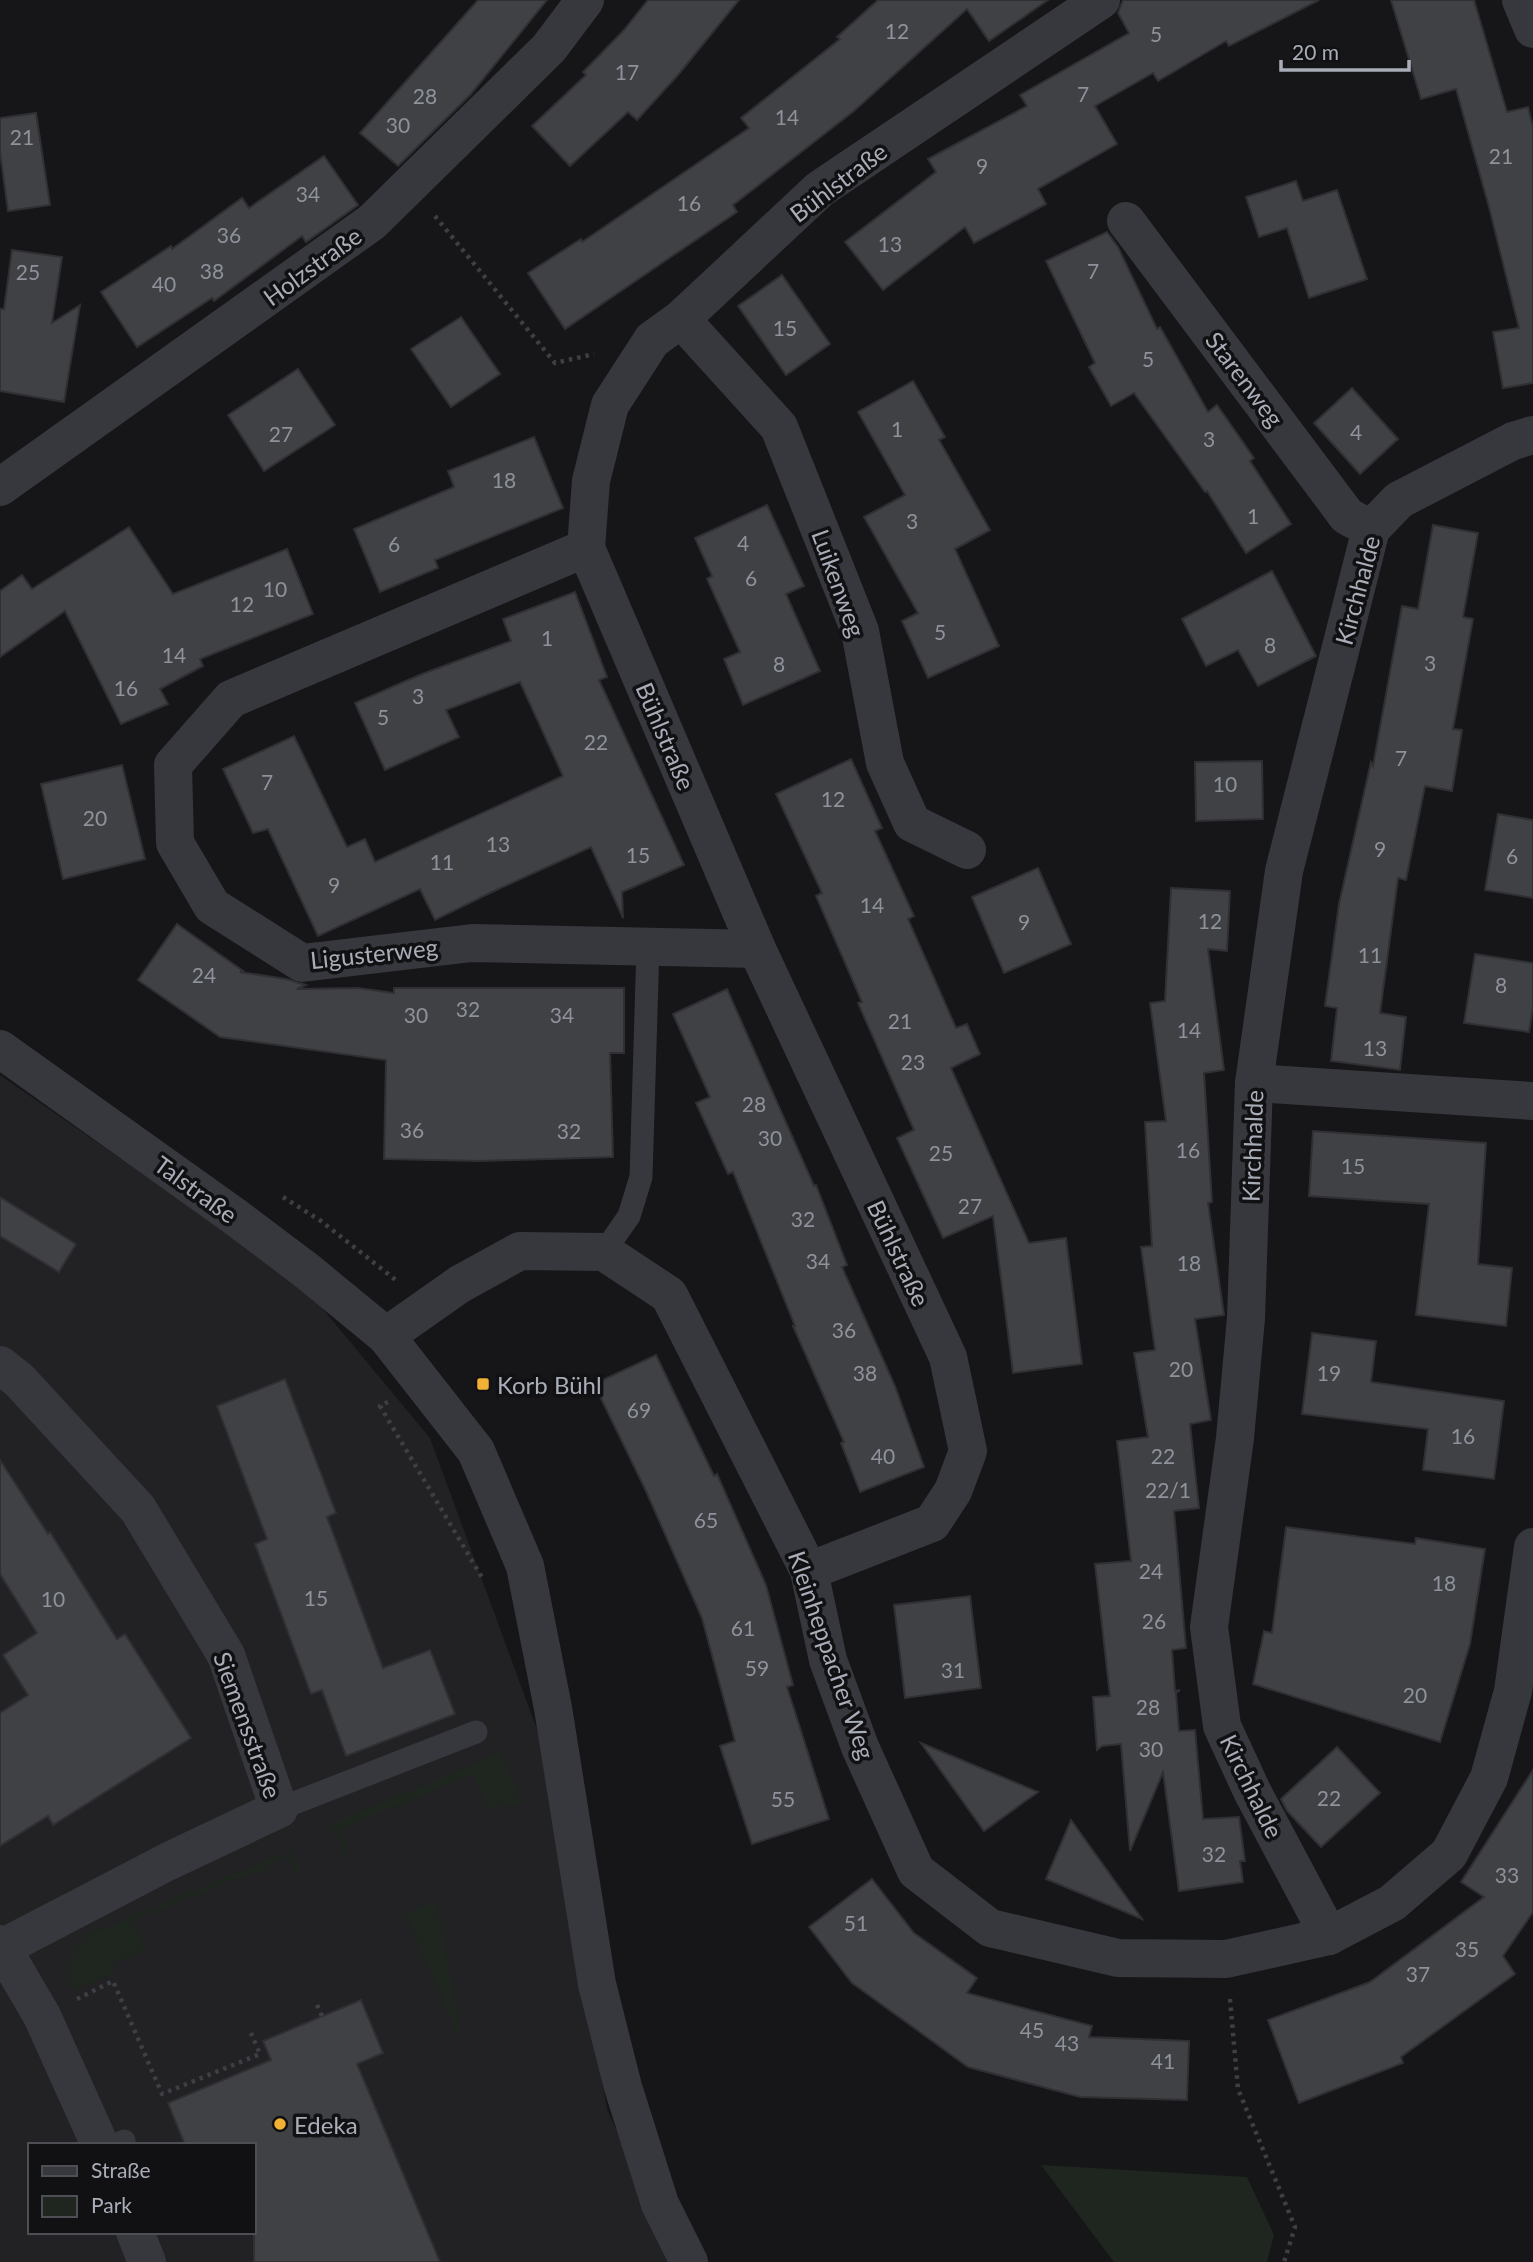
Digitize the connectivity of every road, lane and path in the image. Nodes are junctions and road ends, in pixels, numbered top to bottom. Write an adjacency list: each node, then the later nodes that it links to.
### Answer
1 (585, 0): 5 (street, Holzstraße)
2 (1101, 0): 7 (street, Bühlstraße)
3 (1521, 0): 4 (street)
4 (1533, 29)
5 (410, 185): 8 (path); 10 (street, Holzstraße)
6 (1126, 221): 11 (street, Starenweg)
7 (681, 319): 12 (street, Bühlstraße); 13 (street, Luikenweg)
8 (555, 363)
9 (1533, 435): 11 (street, Kirchhalde)
10 (0, 487)
11 (1371, 529): 17 (street, Kirchhalde)
12 (586, 548): 14 (street, Ligusterweg); 15 (street, Bühlstraße)
13 (967, 850)
14 (648, 947): 15 (street, Ligusterweg); 19 (lane)
15 (757, 948): 24 (street, Bühlstraße)
16 (0, 1049): 20 (street, Talstraße)
17 (1254, 1083): 18 (street); 28 (street, Kirchhalde)
18 (1533, 1101)
19 (604, 1252): 20 (street); 24 (street, Kleinheppacher Weg)
20 (386, 1336): 38 (street, Talstraße)
21 (0, 1365): 27 (street, Siemensstraße)
22 (380, 1406): 25 (path)
23 (1533, 1547): 28 (street, Kleinheppacher Weg)
24 (809, 1571): 30 (street, Kleinheppacher Weg)
25 (486, 1585)
26 (476, 1732): 27 (lane)
27 (279, 1809): 29 (street, Siemensstraße)
28 (1329, 1936): 30 (street, Kleinheppacher Weg)
29 (1, 1947): 32 (street)
30 (1226, 1959): 39 (path)
31 (317, 2005): 33 (path)
32 (42, 2016): 34 (path); 35 (street)
33 (322, 2016)
34 (251, 2034)
35 (113, 2143)
36 (136, 2234): 37 (street)
37 (147, 2262)
38 (689, 2262)
39 (1284, 2262)

